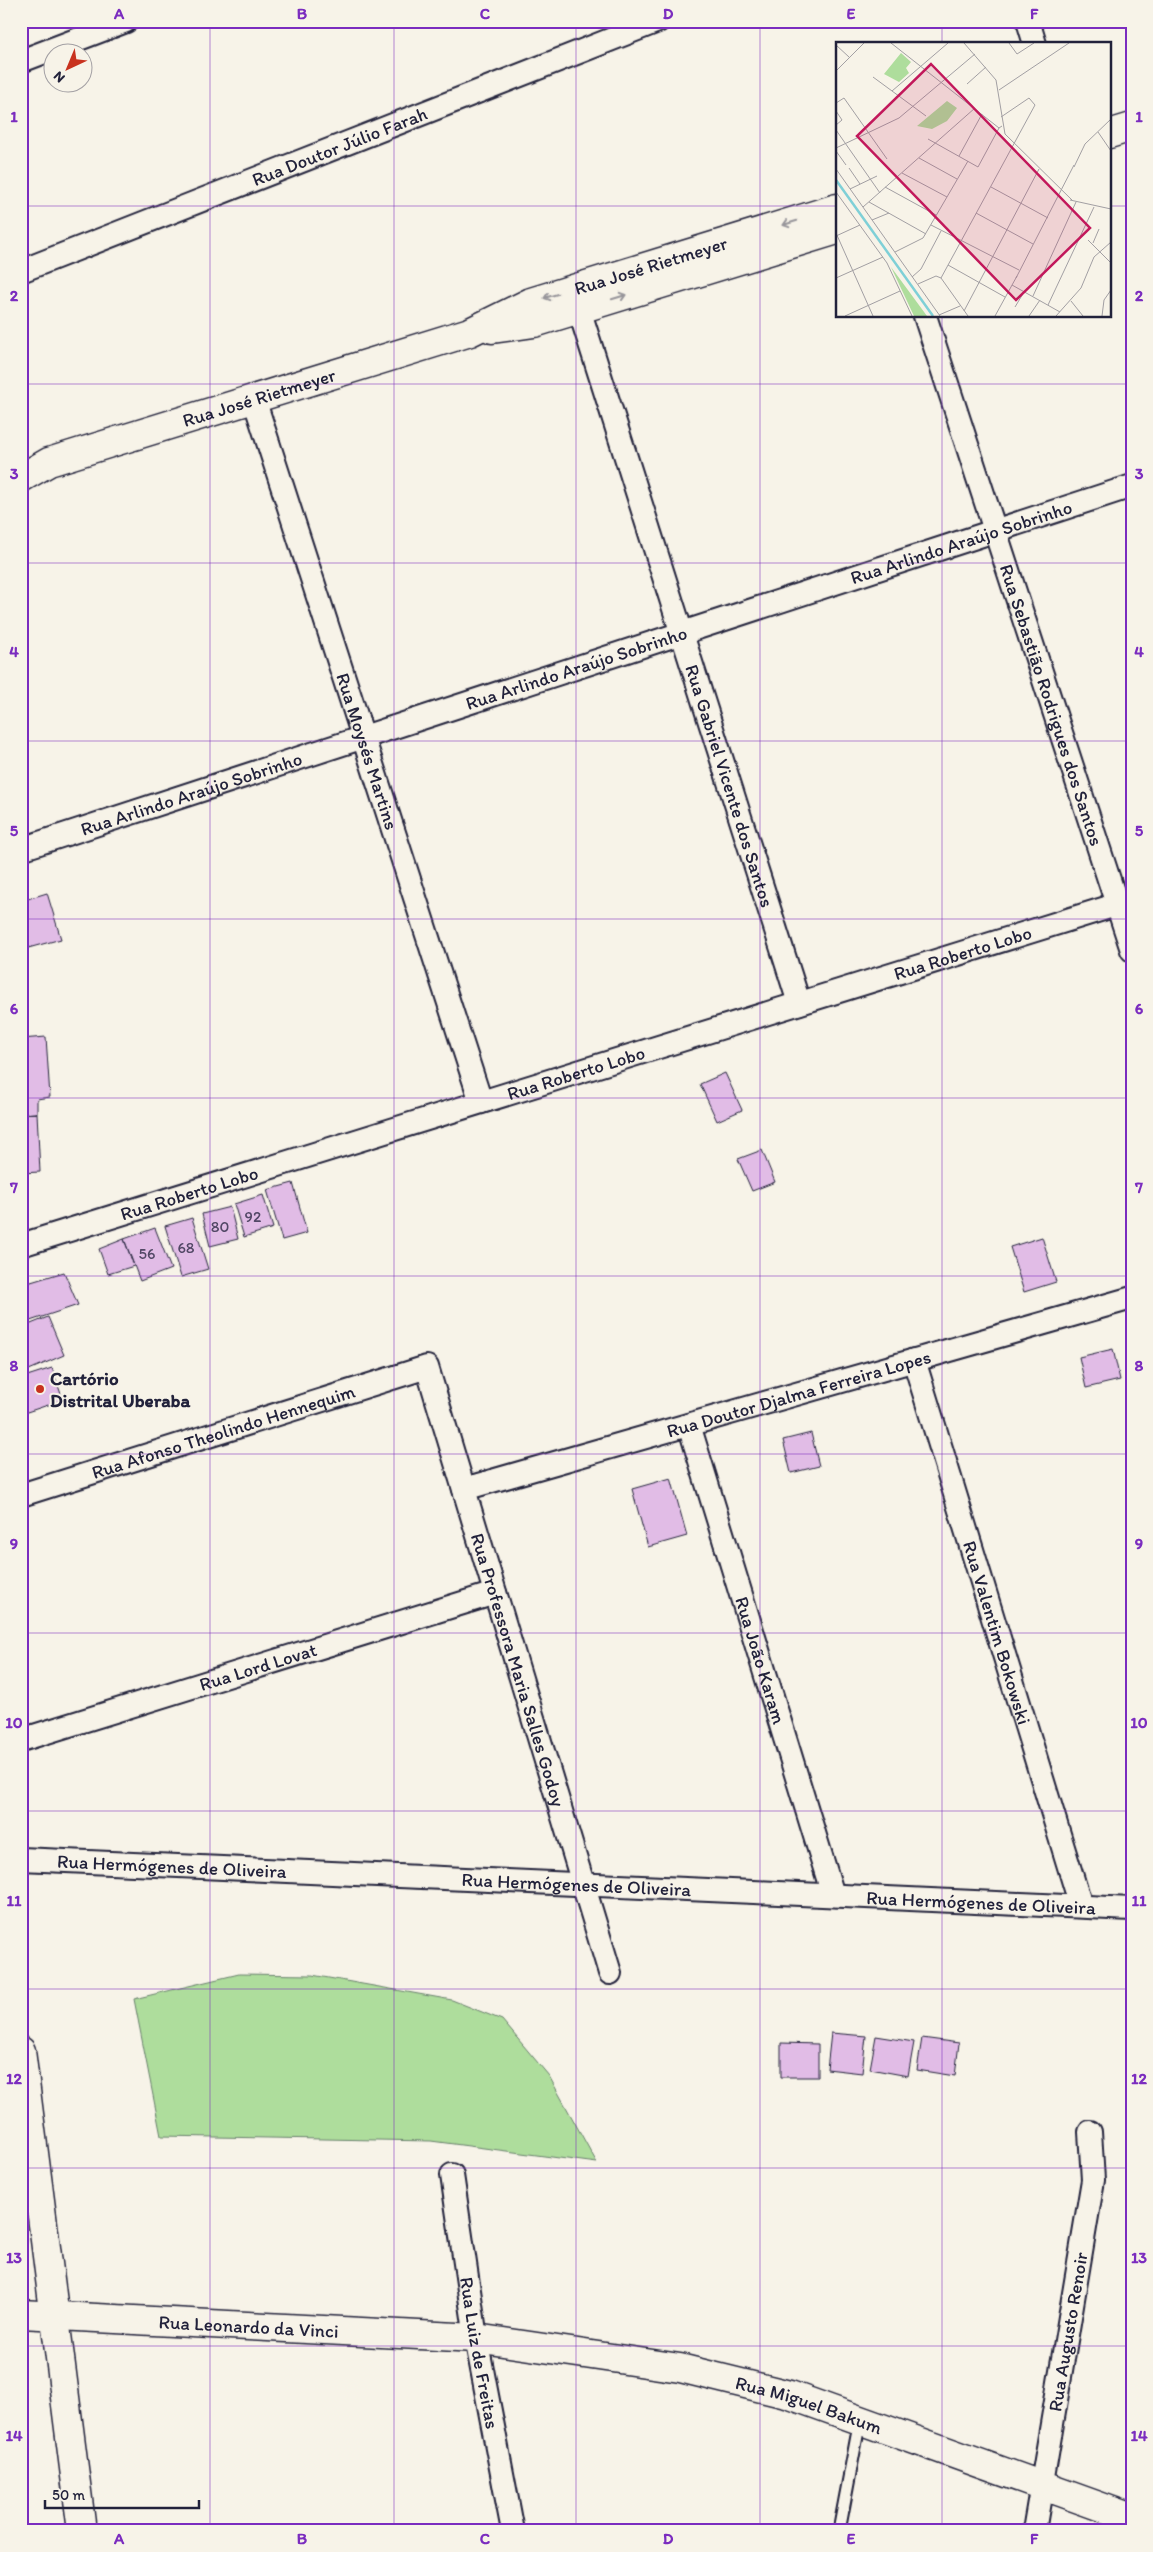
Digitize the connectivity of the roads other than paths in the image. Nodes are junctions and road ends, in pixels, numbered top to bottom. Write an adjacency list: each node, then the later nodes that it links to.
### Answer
1 (126, 21): 5 (street)
2 (658, 21): 10 (street, Rua Doutor Júlio Farah)
3 (1028, 21): 4 (street)
4 (1034, 42)
5 (21, 61)
6 (1132, 127): 7 (street)
7 (1110, 134)
8 (836, 208): 13 (street, Rua José Rietmeyer, one-way to 13)
9 (836, 230): 11 (street, Rua José Rietmeyer, one-way to 9)
10 (21, 271)
11 (579, 309): 13 (street, Rua José Rietmeyer); 20 (street, Rua Gabriel Vicente dos Santos)
12 (926, 318): 19 (street, Rua Sebastião Rodrigues dos Santos)
13 (470, 332): 14 (street, Rua José Rietmeyer)
14 (254, 399): 15 (street, Rua José Rietmeyer); 21 (street, Rua Moysés Martins)
15 (49, 462): 16 (street, Rua José Rietmeyer); 17 (street, Rua José Rietmeyer)
16 (21, 463)
17 (21, 478)
18 (1132, 486): 19 (street, Rua Arlindo Araújo Sobrinho)
19 (995, 531): 20 (street, Rua Arlindo Araújo Sobrinho); 23 (street, Rua Sebastião Rodrigues dos Santos)
20 (682, 633): 21 (street, Rua Arlindo Araújo Sobrinho); 25 (street, Rua Gabriel Vicente dos Santos)
21 (363, 737): 22 (street, Rua Arlindo Araújo Sobrinho); 26 (street, Rua Moysés Martins)
22 (21, 849)
23 (1124, 902): 24 (street, Rua Sebastião Rodrigues dos Santos); 25 (street, Rua Roberto Lobo)
24 (1132, 950)
25 (800, 1004): 26 (street, Rua Roberto Lobo)
26 (480, 1102): 27 (street, Rua Roberto Lobo)
27 (21, 1245)
28 (1132, 1298): 29 (street, Rua Doutor Djalma Ferreira Lopes)
29 (914, 1360): 31 (street, Rua Doutor Djalma Ferreira Lopes); 39 (street, Rua Valentim Bokowski)
30 (426, 1367): 32 (street, Rua Professora Maria Salles Godoy); 33 (street, Rua Afonso Theolindo Hennequim)
31 (689, 1425): 32 (street, Rua Doutor Djalma Ferreira Lopes); 38 (street, Rua João Karam)
32 (464, 1489): 34 (street, Rua Professora Maria Salles Godoy)
33 (21, 1495)
34 (495, 1593): 35 (street, Rua Lord Lovat); 37 (street, Rua Professora Maria Salles Godoy)
35 (21, 1740)
36 (21, 1859): 37 (street, Rua Hermógenes de Oliveira)
37 (583, 1883): 38 (street, Rua Hermógenes de Oliveira); 41 (street, Rua Professora Maria Salles Godoy)
38 (833, 1895): 39 (street, Rua Hermógenes de Oliveira)
39 (1081, 1906): 40 (street, Rua Hermógenes de Oliveira)
40 (1132, 1908)
41 (610, 1973)
42 (21, 2050): 46 (street)
43 (1090, 2132): 49 (street, Rua Augusto Renoir)
44 (452, 2175): 47 (street, Rua Luiz de Freitas)
45 (21, 2314): 46 (street, Rua Leonardo da Vinci)
46 (55, 2316): 47 (street, Rua Leonardo da Vinci); 52 (street)
47 (476, 2338): 48 (street, Rua Miguel Bakum); 53 (street, Rua Luiz de Freitas)
48 (860, 2420): 49 (street, Rua Miguel Bakum); 51 (lane)
49 (1042, 2486): 50 (street, Rua Miguel Bakum); 54 (street, Rua Augusto Renoir)
50 (1132, 2518)
51 (839, 2530)
52 (82, 2531)
53 (512, 2531)
54 (1034, 2531)

